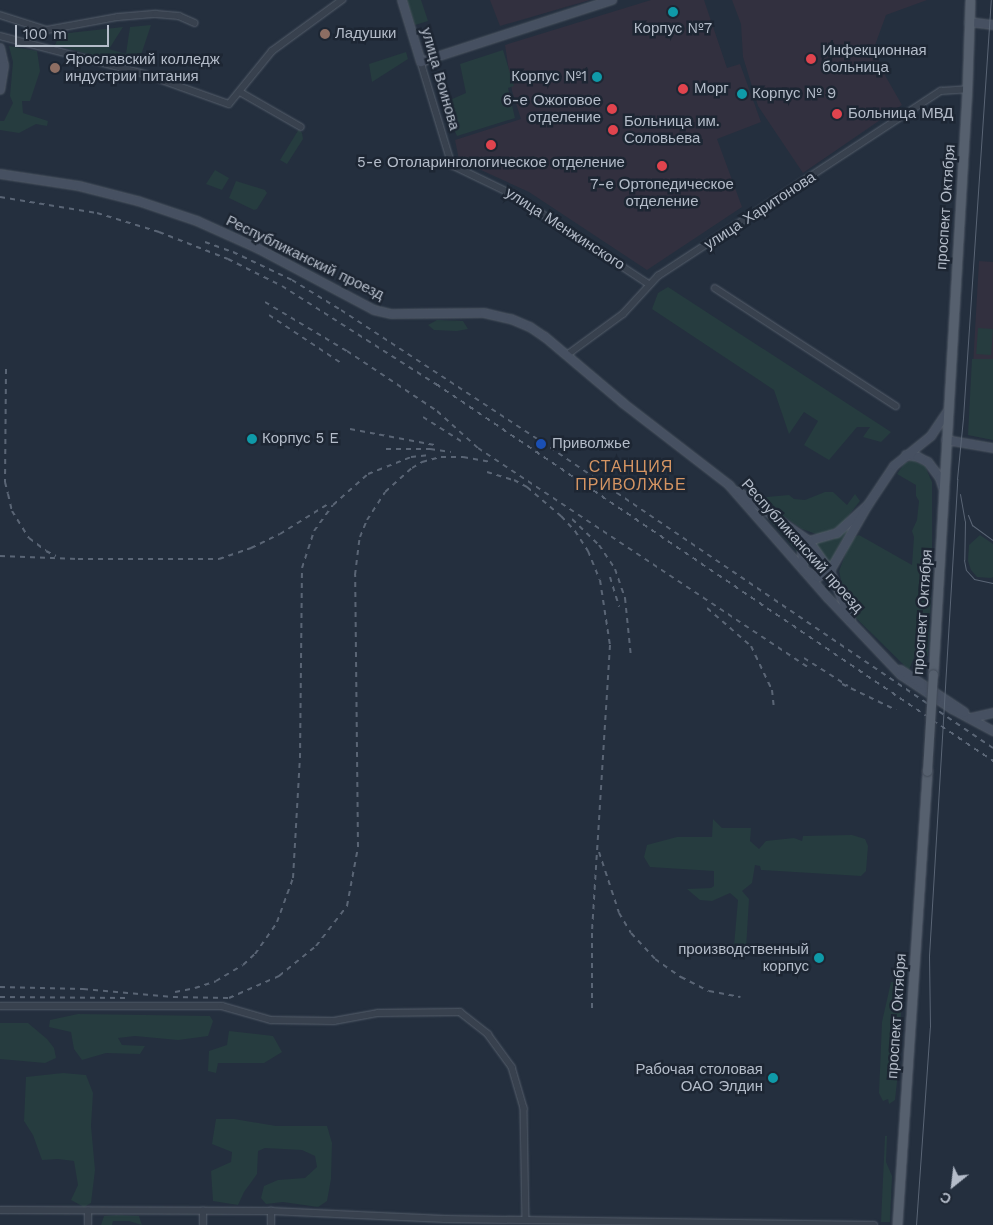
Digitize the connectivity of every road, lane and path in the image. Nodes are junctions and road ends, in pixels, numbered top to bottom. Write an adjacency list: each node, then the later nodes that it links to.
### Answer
1 (342, 0): 17 (street)
2 (402, 0): 12 (main road, улица Воинова)
3 (612, 0): 12 (main road)
4 (970, 0): 6 (main road, проспект Октября)
5 (0, 15): 7 (street)
6 (969, 22): 8 (main road); 15 (main road, проспект Октября)
7 (195, 23)
8 (993, 25)
9 (0, 36): 17 (street)
10 (0, 48): 13 (main road)
11 (0, 57): 13 (street)
12 (421, 62): 19 (street, улица Воинова)
13 (4, 66): 14 (main road)
14 (1, 78): 16 (main road)
15 (967, 89): 21 (street, улица Харитонова); 25 (main road, проспект Октября)
16 (0, 90)
17 (240, 92): 18 (street)
18 (302, 127)
19 (452, 165): 21 (street, улица Менжинского)
20 (0, 174): 23 (main road, Республиканский проезд)
21 (649, 284): 23 (street, улица Харитонова)
22 (715, 288): 24 (street)
23 (567, 355): 29 (main road, Республиканский проезд)
24 (896, 406)
25 (947, 412): 26 (main road, проспект Октября); 28 (main road)
26 (946, 440): 27 (main road); 30 (main road, проспект Октября)
27 (993, 448)
28 (906, 455): 30 (main road); 31 (main road)
29 (729, 485): 32 (main road, Республиканский проезд); 33 (main road, Республиканский проезд)
30 (944, 492): 50 (main road, проспект Октября, bridge)
31 (868, 506): 32 (main road); 34 (main road)
32 (809, 541): 33 (main road); 34 (main road, Республиканский проезд)
33 (804, 570): 34 (main road); 35 (main road, Республиканский проезд)
34 (830, 571): 35 (main road, Республиканский проезд)
35 (854, 626): 37 (main road, Республиканский проезд)
36 (993, 713): 37 (main road)
37 (971, 718): 38 (main road, Республиканский проезд)
38 (993, 731)
39 (0, 1006): 44 (street)
40 (0, 1210): 41 (street)
41 (88, 1211): 42 (street); 46 (street)
42 (203, 1211): 43 (street); 47 (street)
43 (271, 1211): 45 (street); 48 (street)
44 (526, 1220): 45 (street); 49 (street)
45 (445, 1222)
46 (88, 1225)
47 (203, 1225)
48 (271, 1225)
49 (874, 1225)
50 (897, 1225)

